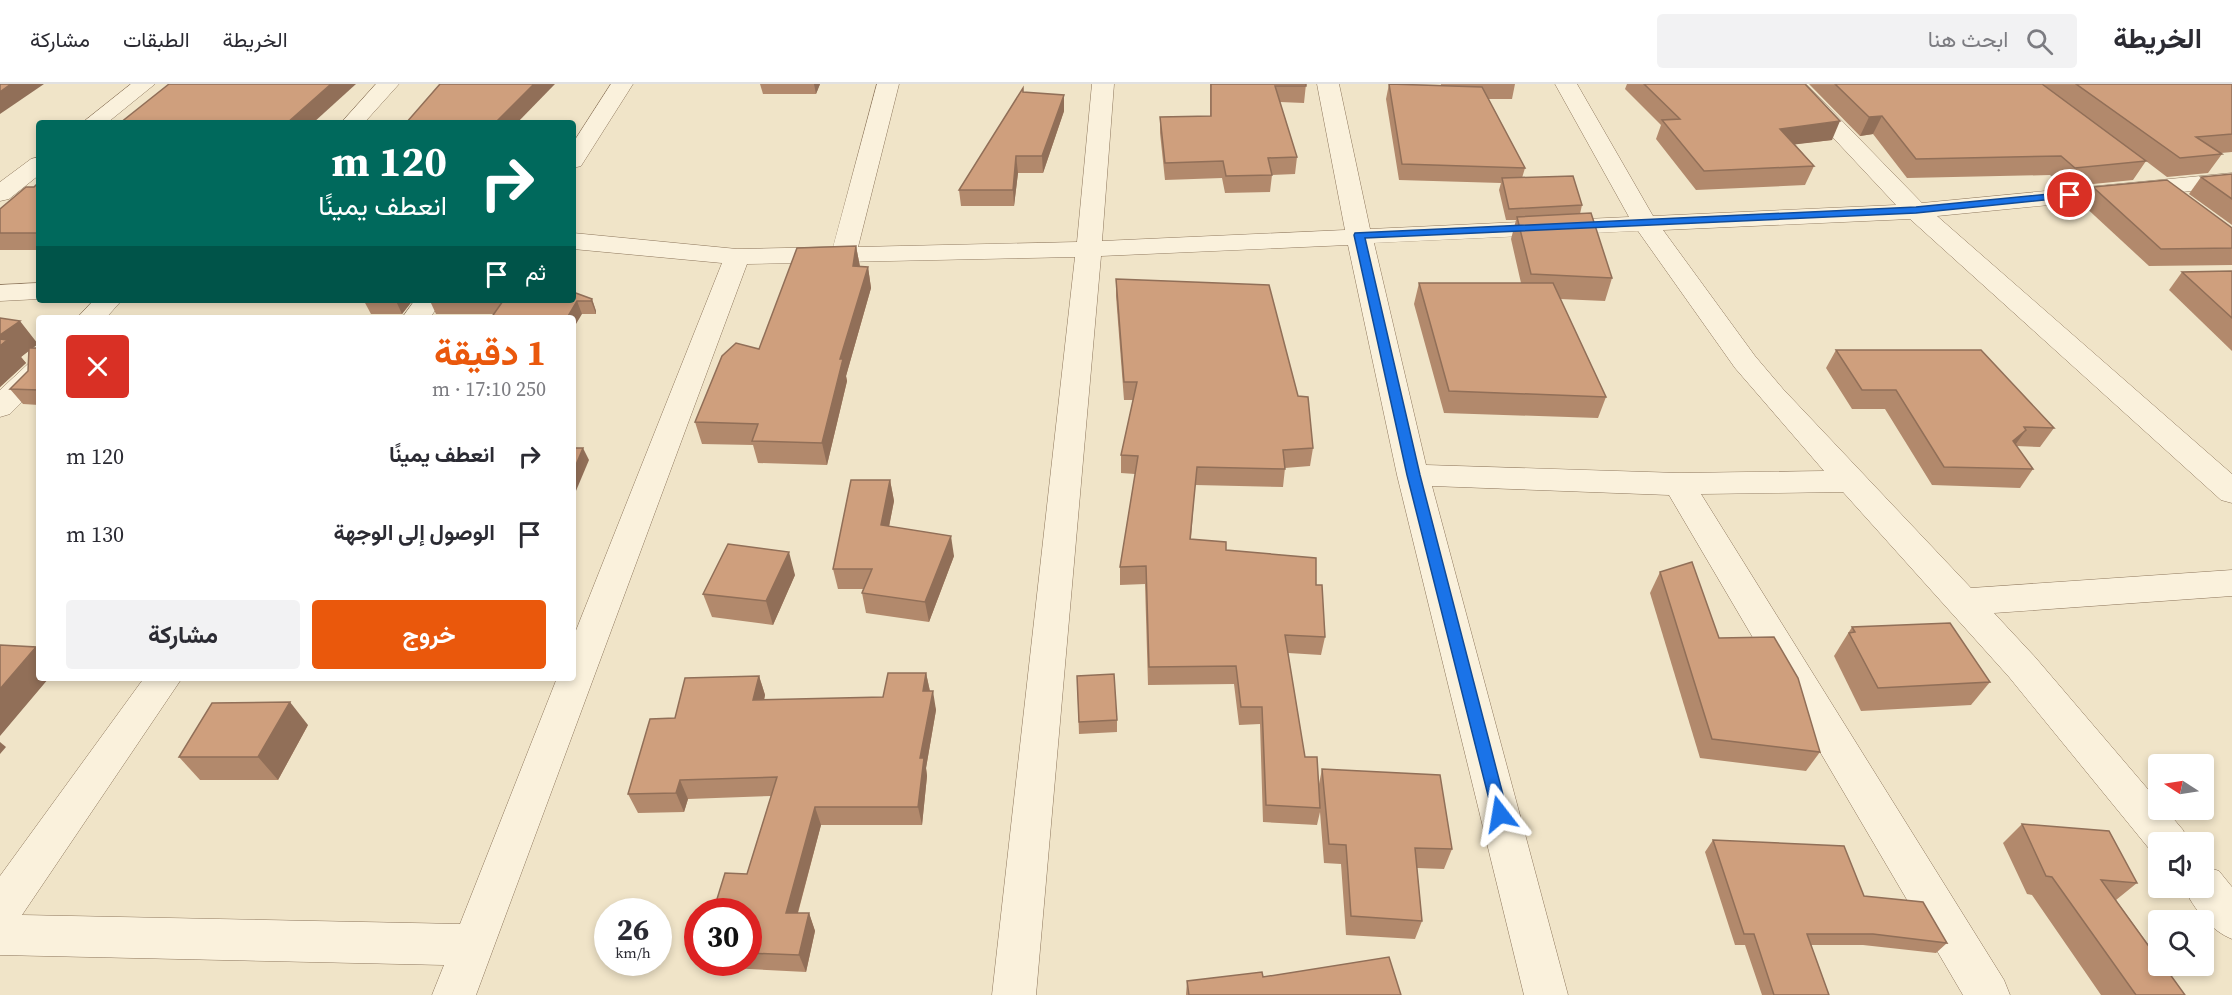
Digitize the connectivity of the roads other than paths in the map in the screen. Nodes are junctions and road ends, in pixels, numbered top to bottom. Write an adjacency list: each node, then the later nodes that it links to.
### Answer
1 (144, 84): 9 (street)
2 (388, 84): 10 (street)
3 (622, 84): 11 (street)
4 (888, 84): 23 (street)
5 (1103, 84): 22 (street)
6 (1328, 84): 20 (street)
7 (1566, 84): 19 (street)
8 (1794, 84): 18 (street)
9 (97, 120)
10 (355, 120)
11 (576, 156)
12 (36, 166): 16 (street)
13 (2130, 166): 15 (street)
14 (2232, 180): 15 (street)
15 (2157, 186): 17 (street); 18 (street)
16 (0, 194)
17 (2185, 206)
18 (1916, 210): 19 (street); 34 (street)
19 (1644, 222): 20 (street); 32 (street)
20 (1359, 235): 22 (street); 31 (street)
21 (576, 241): 24 (street)
22 (1089, 249): 23 (street); 47 (street)
23 (844, 253): 24 (street)
24 (736, 257): 37 (street)
25 (36, 291): 26 (street)
26 (0, 293)
27 (106, 303): 28 (street)
28 (94, 315)
29 (36, 372): 30 (street)
30 (0, 407)
31 (1413, 475): 33 (street); 48 (street)
32 (1851, 481): 33 (street); 36 (street)
33 (1679, 484): 49 (street)
34 (2232, 492)
35 (2232, 583): 36 (street)
36 (1964, 602): 40 (street)
37 (576, 676)
38 (162, 681): 42 (street)
39 (574, 681): 45 (street)
40 (2160, 832)
41 (2214, 897): 43 (street)
42 (0, 912)
43 (2232, 919)
44 (0, 935): 45 (street)
45 (473, 945): 46 (street)
46 (454, 995)
47 (1014, 995)
48 (1546, 995)
49 (1988, 995)

